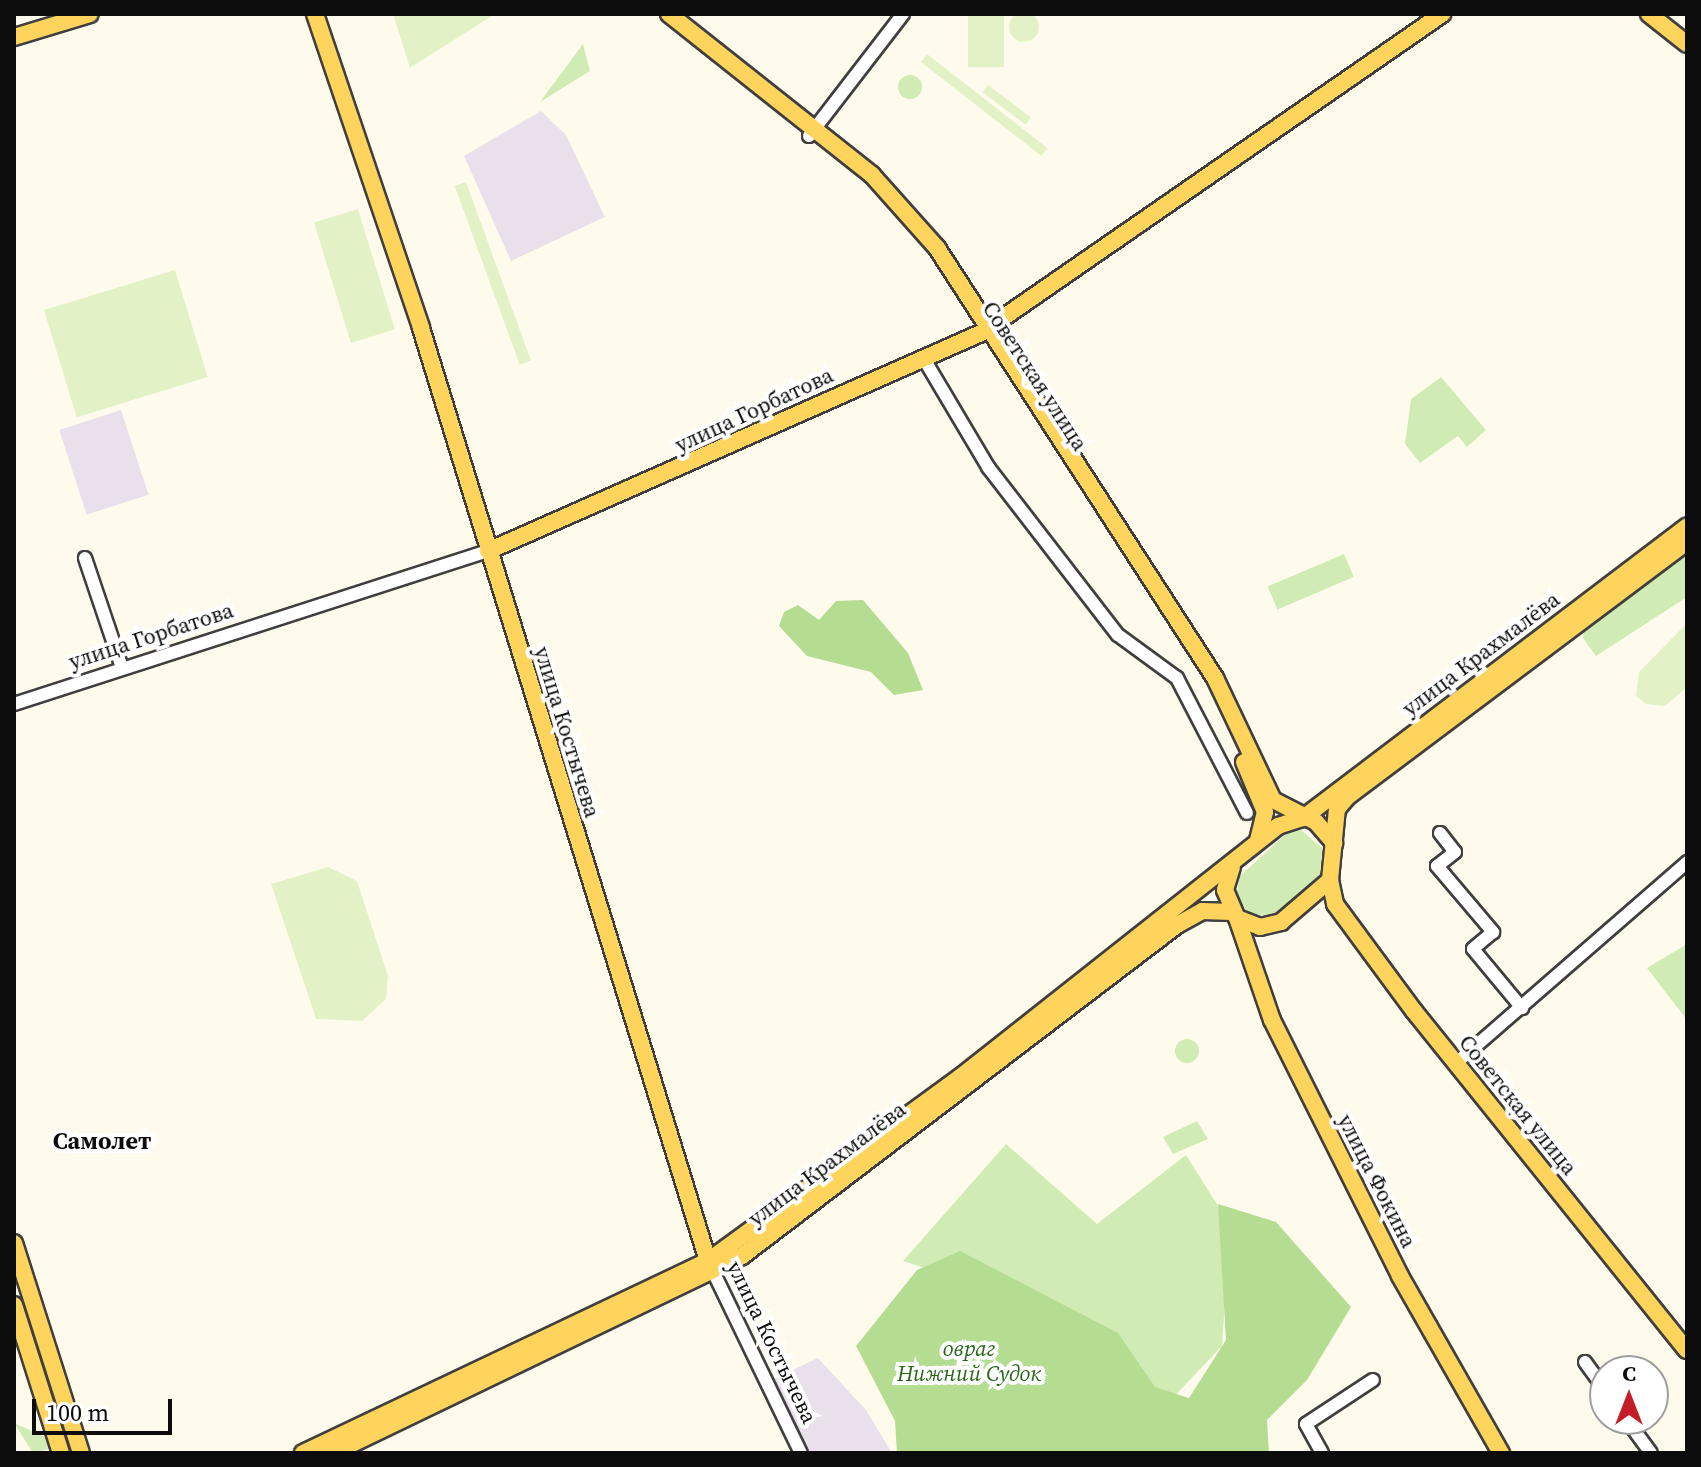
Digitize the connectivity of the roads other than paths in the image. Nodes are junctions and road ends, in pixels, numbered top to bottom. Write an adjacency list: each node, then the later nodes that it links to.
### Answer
1 (90, 14): 8 (main road)
2 (315, 14): 15 (main road, улица Костычева)
3 (653, 14): 10 (main road, Советская улица)
4 (669, 14): 10 (main road, Советская улица)
5 (903, 14): 10 (street)
6 (1442, 14): 11 (main road, улица Горбатова)
7 (1649, 14): 9 (main road)
8 (14, 37)
9 (1687, 44)
10 (812, 132): 11 (main road, Советская улица)
11 (985, 330): 12 (main road, улица Горбатова); 20 (main road, Советская улица); 23 (main road, Советская улица)
12 (924, 359): 15 (main road, улица Горбатова); 19 (street)
13 (1687, 527): 20 (main road, улица Крахмалёва)
14 (1687, 542): 22 (main road)
15 (488, 551): 17 (street, улица Горбатова); 31 (main road, улица Костычева)
16 (85, 558): 17 (street)
17 (122, 668): 18 (street, улица Горбатова)
18 (14, 704)
19 (1247, 813)
20 (1303, 818): 22 (main road); 23 (main road)
21 (1440, 833): 28 (street)
22 (1334, 843): 26 (main road)
23 (1256, 845): 25 (main road)
24 (1687, 862): 28 (street)
25 (1233, 865): 27 (main road); 31 (main road, улица Крахмалёва)
26 (1330, 880): 27 (main road); 29 (main road, Советская улица)
27 (1234, 915): 31 (main road, улица Крахмалёва); 44 (main road, улица Фокина)
28 (1522, 1008): 29 (street)
29 (1455, 1064): 33 (main road, Советская улица)
30 (14, 1243): 39 (main road)
31 (711, 1266): 40 (main road, улица Крахмалёва); 41 (main road, улица Крахмалёва); 42 (street, улица Костычева)
32 (14, 1305): 38 (main road)
33 (1687, 1350)
34 (1585, 1362): 35 (street)
35 (1589, 1368)
36 (1373, 1380): 43 (street)
37 (1638, 1435): 45 (street)
38 (61, 1453)
39 (81, 1453)
40 (303, 1453)
41 (333, 1453)
42 (801, 1453)
43 (1322, 1453)
44 (1501, 1453)
45 (1651, 1453)

